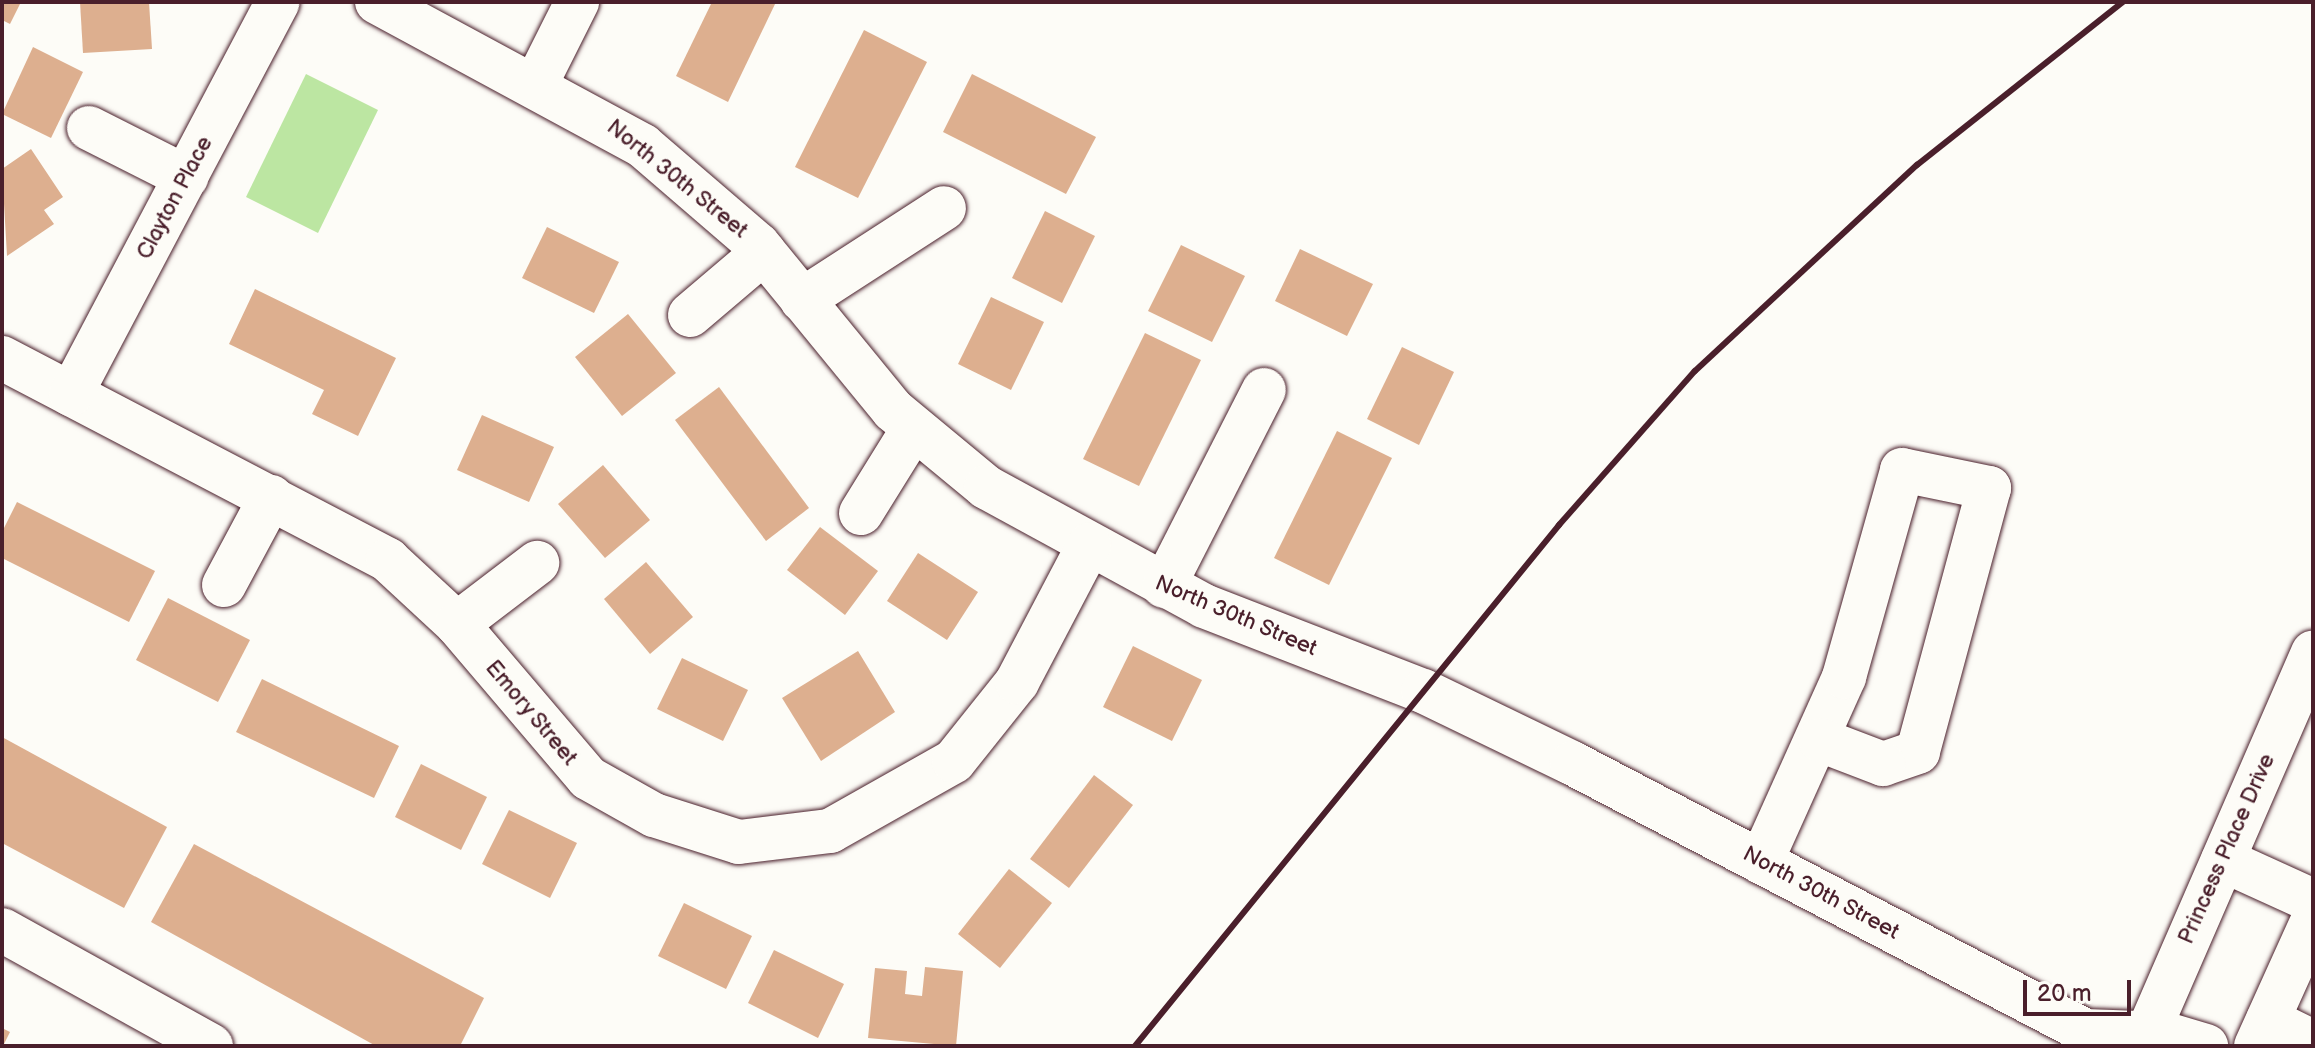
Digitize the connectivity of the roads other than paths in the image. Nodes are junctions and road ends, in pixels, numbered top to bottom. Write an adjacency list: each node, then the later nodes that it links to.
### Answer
1 (278, 2): 6 (street, Clayton Place)
2 (377, 2): 4 (street, North 30th Street)
3 (577, 2): 4 (street)
4 (536, 84): 8 (street, North 30th Street)
5 (89, 128): 6 (street)
6 (186, 177): 13 (street, Clayton Place)
7 (944, 208): 9 (street)
8 (764, 252): 9 (street, North 30th Street); 10 (street)
9 (802, 300): 14 (street, North 30th Street)
10 (690, 315)
11 (2, 358): 13 (street, Emory Street)
12 (1264, 390): 20 (street)
13 (71, 394): 15 (street, Emory Street)
14 (913, 429): 16 (street); 17 (street, North 30th Street)
15 (271, 497): 19 (street); 21 (street, Emory Street)
16 (861, 513)
17 (1089, 545): 20 (street, North 30th Street); 21 (street, Emory Street)
18 (537, 563): 21 (street)
19 (224, 585)
20 (1164, 586): 25 (street, North 30th Street)
21 (457, 624)
22 (2313, 653): 24 (street, Princess Place Drive)
23 (1820, 740): 23 (street); 25 (street)
24 (2223, 860): 26 (street); 30 (street, Princess Place Drive)
25 (1761, 862): 30 (street, North 30th Street)
26 (2313, 901)
27 (2313, 920): 29 (street)
28 (2, 930): 32 (street)
29 (2262, 1033): 31 (street)
30 (2144, 1041): 33 (street, North 30th Street)
31 (2313, 1042)
32 (211, 1046)
33 (2206, 1046)

